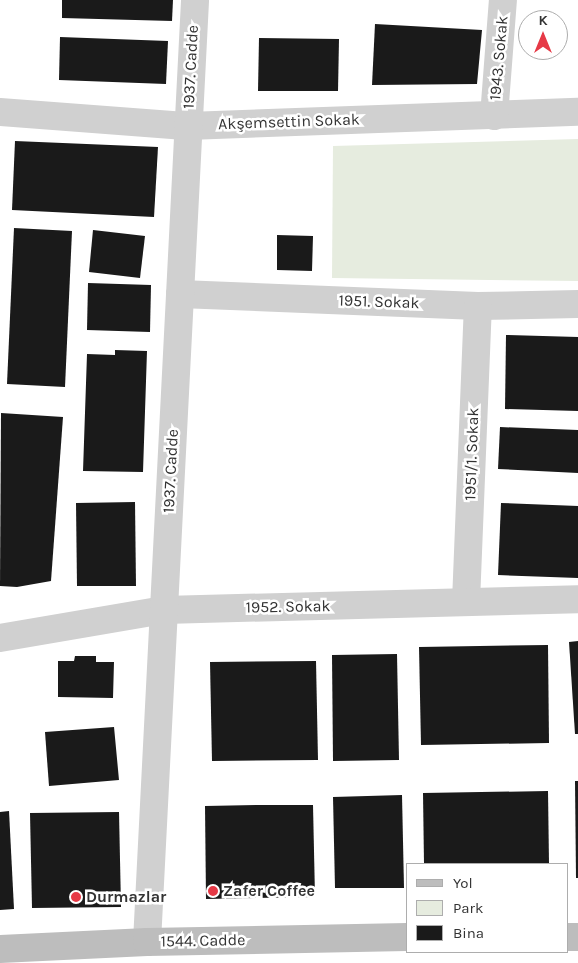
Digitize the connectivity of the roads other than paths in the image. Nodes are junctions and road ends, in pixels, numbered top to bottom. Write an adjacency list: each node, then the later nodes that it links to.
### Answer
1 (195, 0): 6 (street, 1937. Cadde)
2 (503, 0): 5 (street, 1943. Sokak)
3 (0, 112): 6 (street, Akşemsettin Sokak)
4 (578, 112): 5 (street, Akşemsettin Sokak)
5 (494, 116): 6 (street, Akşemsettin Sokak)
6 (188, 126): 7 (street, 1937. Cadde)
7 (180, 294): 9 (street, 1951. Sokak); 12 (street, 1937. Cadde)
8 (578, 304): 9 (street, 1951. Sokak)
9 (478, 306): 11 (street, 1951/1. Sokak)
10 (578, 599): 11 (street, 1952. Sokak)
11 (466, 602): 12 (street, 1952. Sokak)
12 (164, 610): 13 (street, 1952. Sokak); 15 (street, 1937. Cadde)
13 (0, 638)
14 (406, 937): 15 (main road, 1544. Cadde)
15 (147, 942): 16 (main road, 1544. Cadde)
16 (0, 949)

